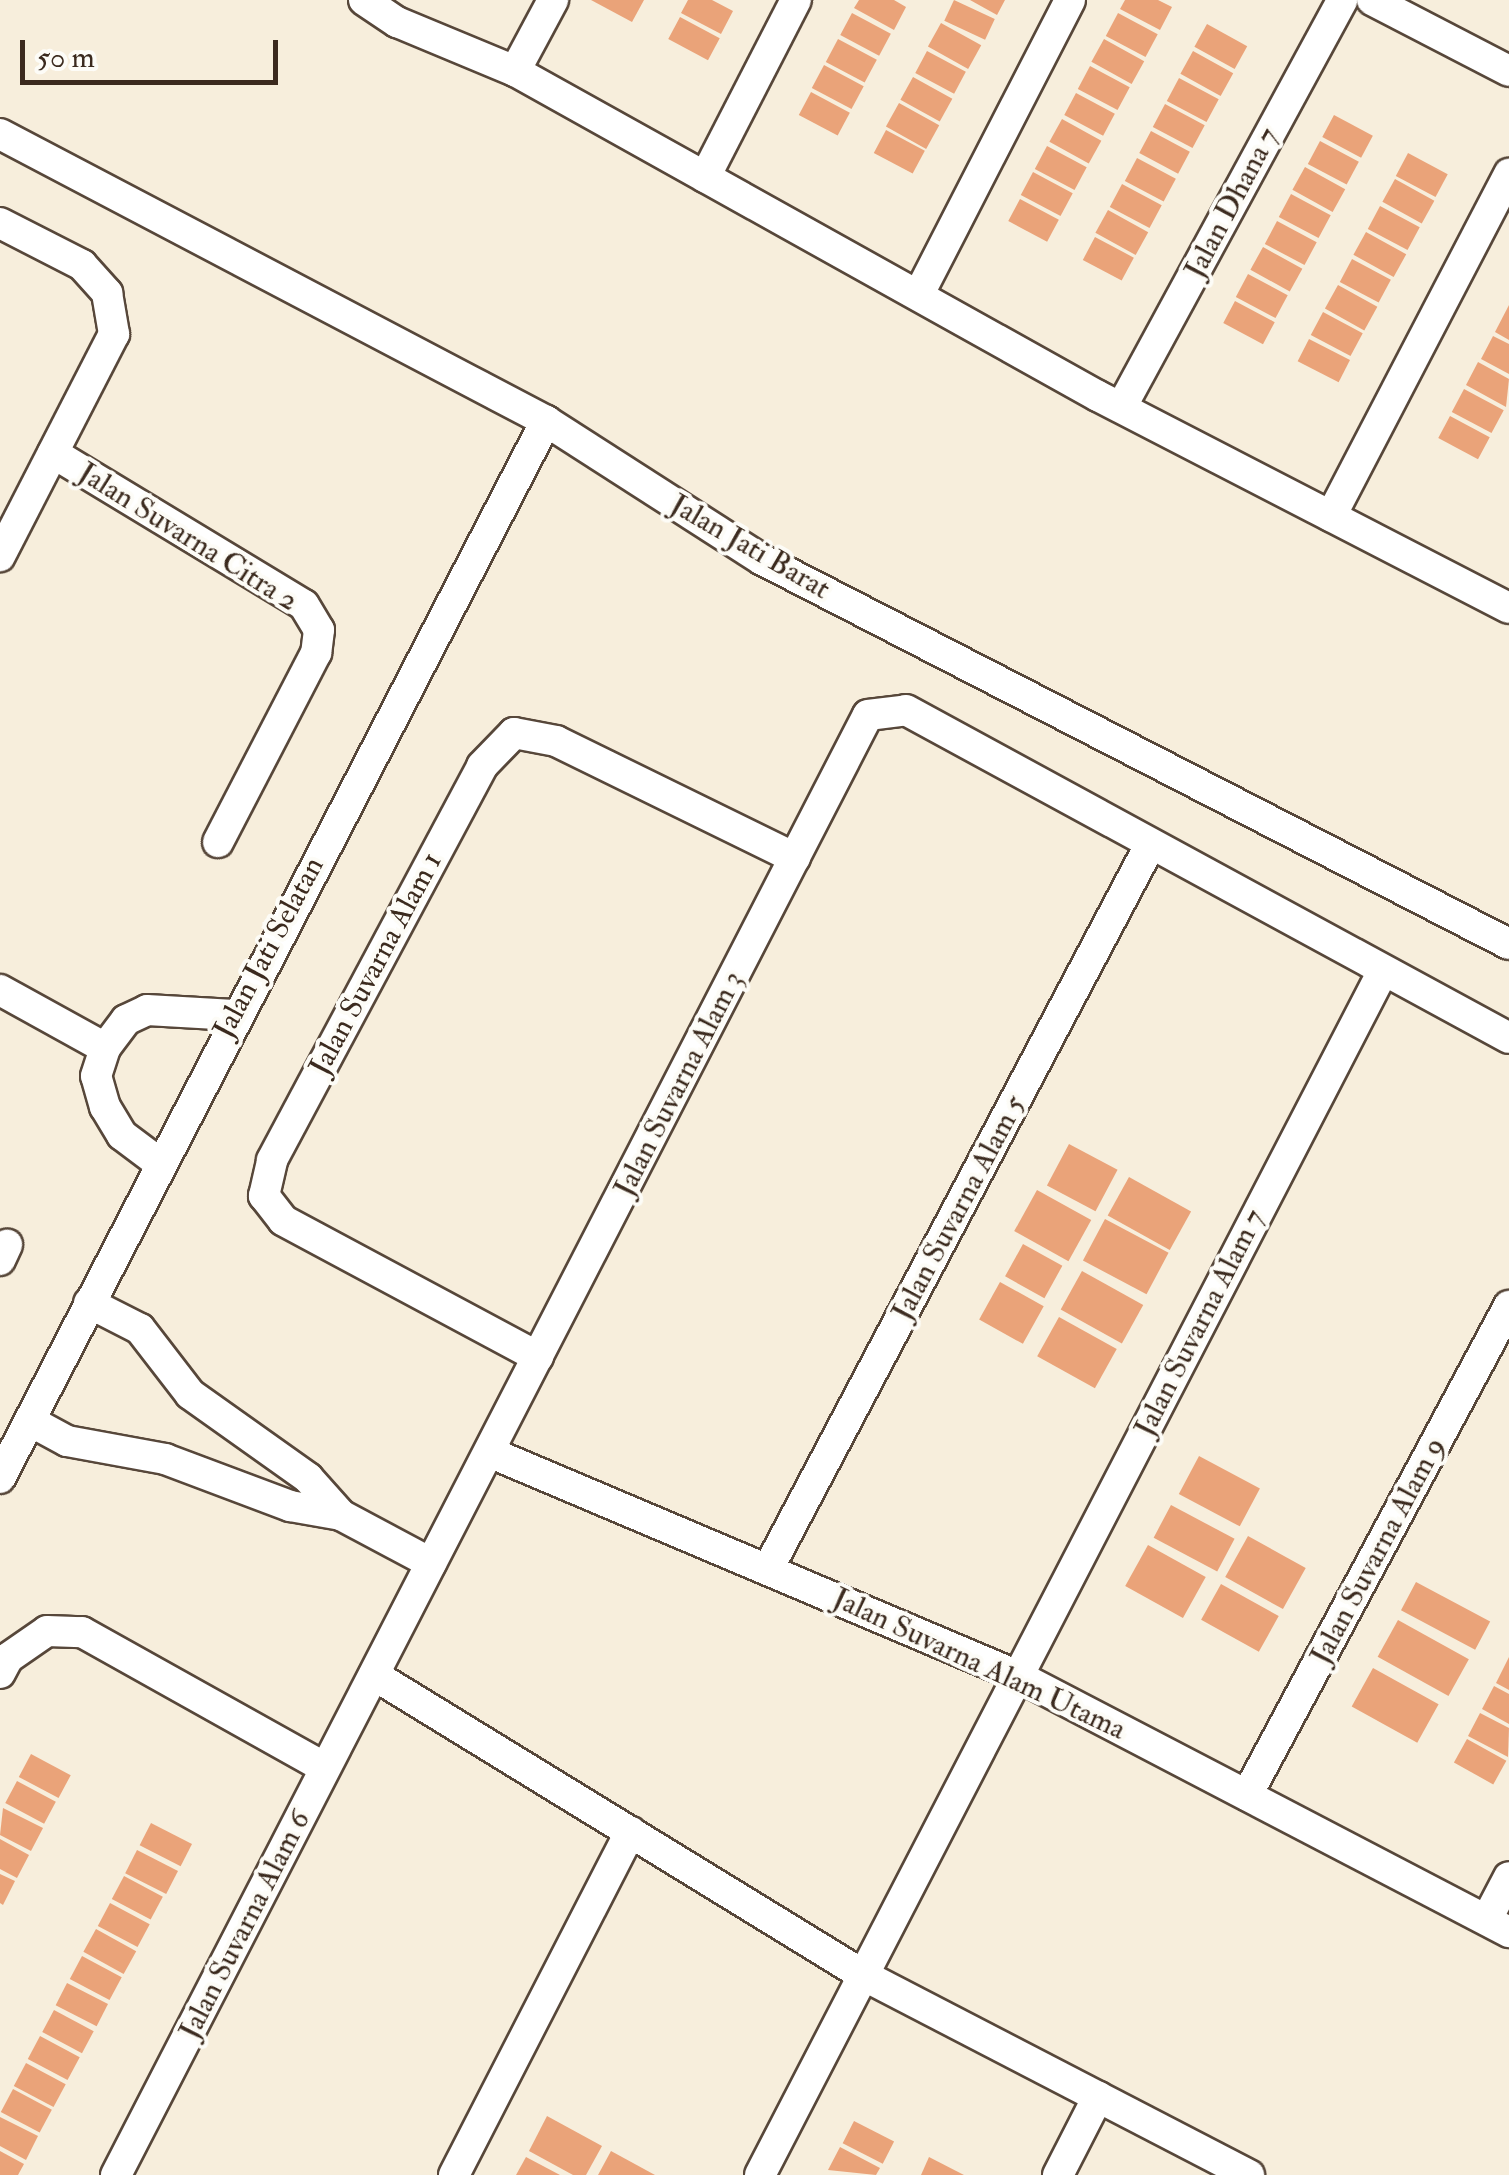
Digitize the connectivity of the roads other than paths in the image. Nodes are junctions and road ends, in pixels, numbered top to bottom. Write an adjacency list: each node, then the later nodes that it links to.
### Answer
1 (364, 0): 7 (street)
2 (553, 0): 7 (street)
3 (796, 0): 11 (street)
4 (1070, 0): 13 (street)
5 (1342, 0): 14 (street, Jalan Dhana 7)
6 (1372, 0): 8 (street)
7 (515, 71): 11 (street)
8 (1509, 72)
9 (0, 134): 15 (street, Jalan Jati Barat)
10 (1509, 174): 17 (street)
11 (706, 177): 13 (street)
12 (0, 223): 16 (street, Jalan Suvarna Citra 2)
13 (920, 292): 14 (street)
14 (1122, 406): 17 (street)
15 (546, 421): 23 (street, Jalan Jati Barat); 26 (street, Jalan Jati Selatan)
16 (53, 453): 18 (street, Jalan Suvarna Citra 2); 20 (street, Jalan Suvarna Citra 2)
17 (1332, 516): 19 (street)
18 (0, 556)
19 (1509, 608)
20 (218, 842)
21 (1150, 847): 22 (street, Jalan Suvarna Alam 3); 24 (street); 38 (street, Jalan Suvarna Alam 5)
22 (795, 858): 32 (street, Jalan Suvarna Alam 3); 32 (street, Jalan Suvarna Alam 1)
23 (1509, 944)
24 (1383, 971): 27 (street); 41 (street, Jalan Suvarna Alam 7)
25 (0, 990): 28 (street)
26 (234, 1014): 28 (street); 29 (street, Jalan Jati Selatan)
27 (1509, 1038)
28 (104, 1048): 29 (street)
29 (158, 1162): 30 (street, Jalan Jati Selatan)
30 (89, 1303): 33 (street, Jalan Jati Selatan); 36 (street)
31 (1509, 1306): 43 (street, Jalan Suvarna Alam 9)
32 (538, 1357): 34 (street, Jalan Suvarna Alam 3)
33 (30, 1421): 35 (street, Jalan Jati Selatan); 36 (street)
34 (488, 1452): 37 (street, Jalan Suvarna Alam 3); 38 (street, Jalan Suvarna Alam Utama)
35 (0, 1478)
36 (341, 1515): 37 (street)
37 (431, 1562): 40 (street, Jalan Suvarna Alam 6)
38 (768, 1569): 41 (street, Jalan Suvarna Alam Utama)
39 (0, 1673): 42 (street)
40 (374, 1675): 42 (street, Jalan Suvarna Alam 6); 44 (street)
41 (1018, 1676): 43 (street, Jalan Suvarna Alam Utama); 47 (street, Jalan Suvarna Alam 7)
42 (326, 1768): 49 (street, Jalan Suvarna Alam 6)
43 (1247, 1795): 46 (street, Jalan Suvarna Alam Utama)
44 (630, 1832): 47 (street); 50 (street)
45 (1509, 1878): 46 (street)
46 (1498, 1926)
47 (863, 1975): 48 (street); 51 (street, Jalan Suvarna Alam 7)
48 (1098, 2096): 52 (street); 53 (street)
49 (116, 2175)
50 (454, 2175)
51 (760, 2175)
52 (1058, 2175)
53 (1250, 2175)

